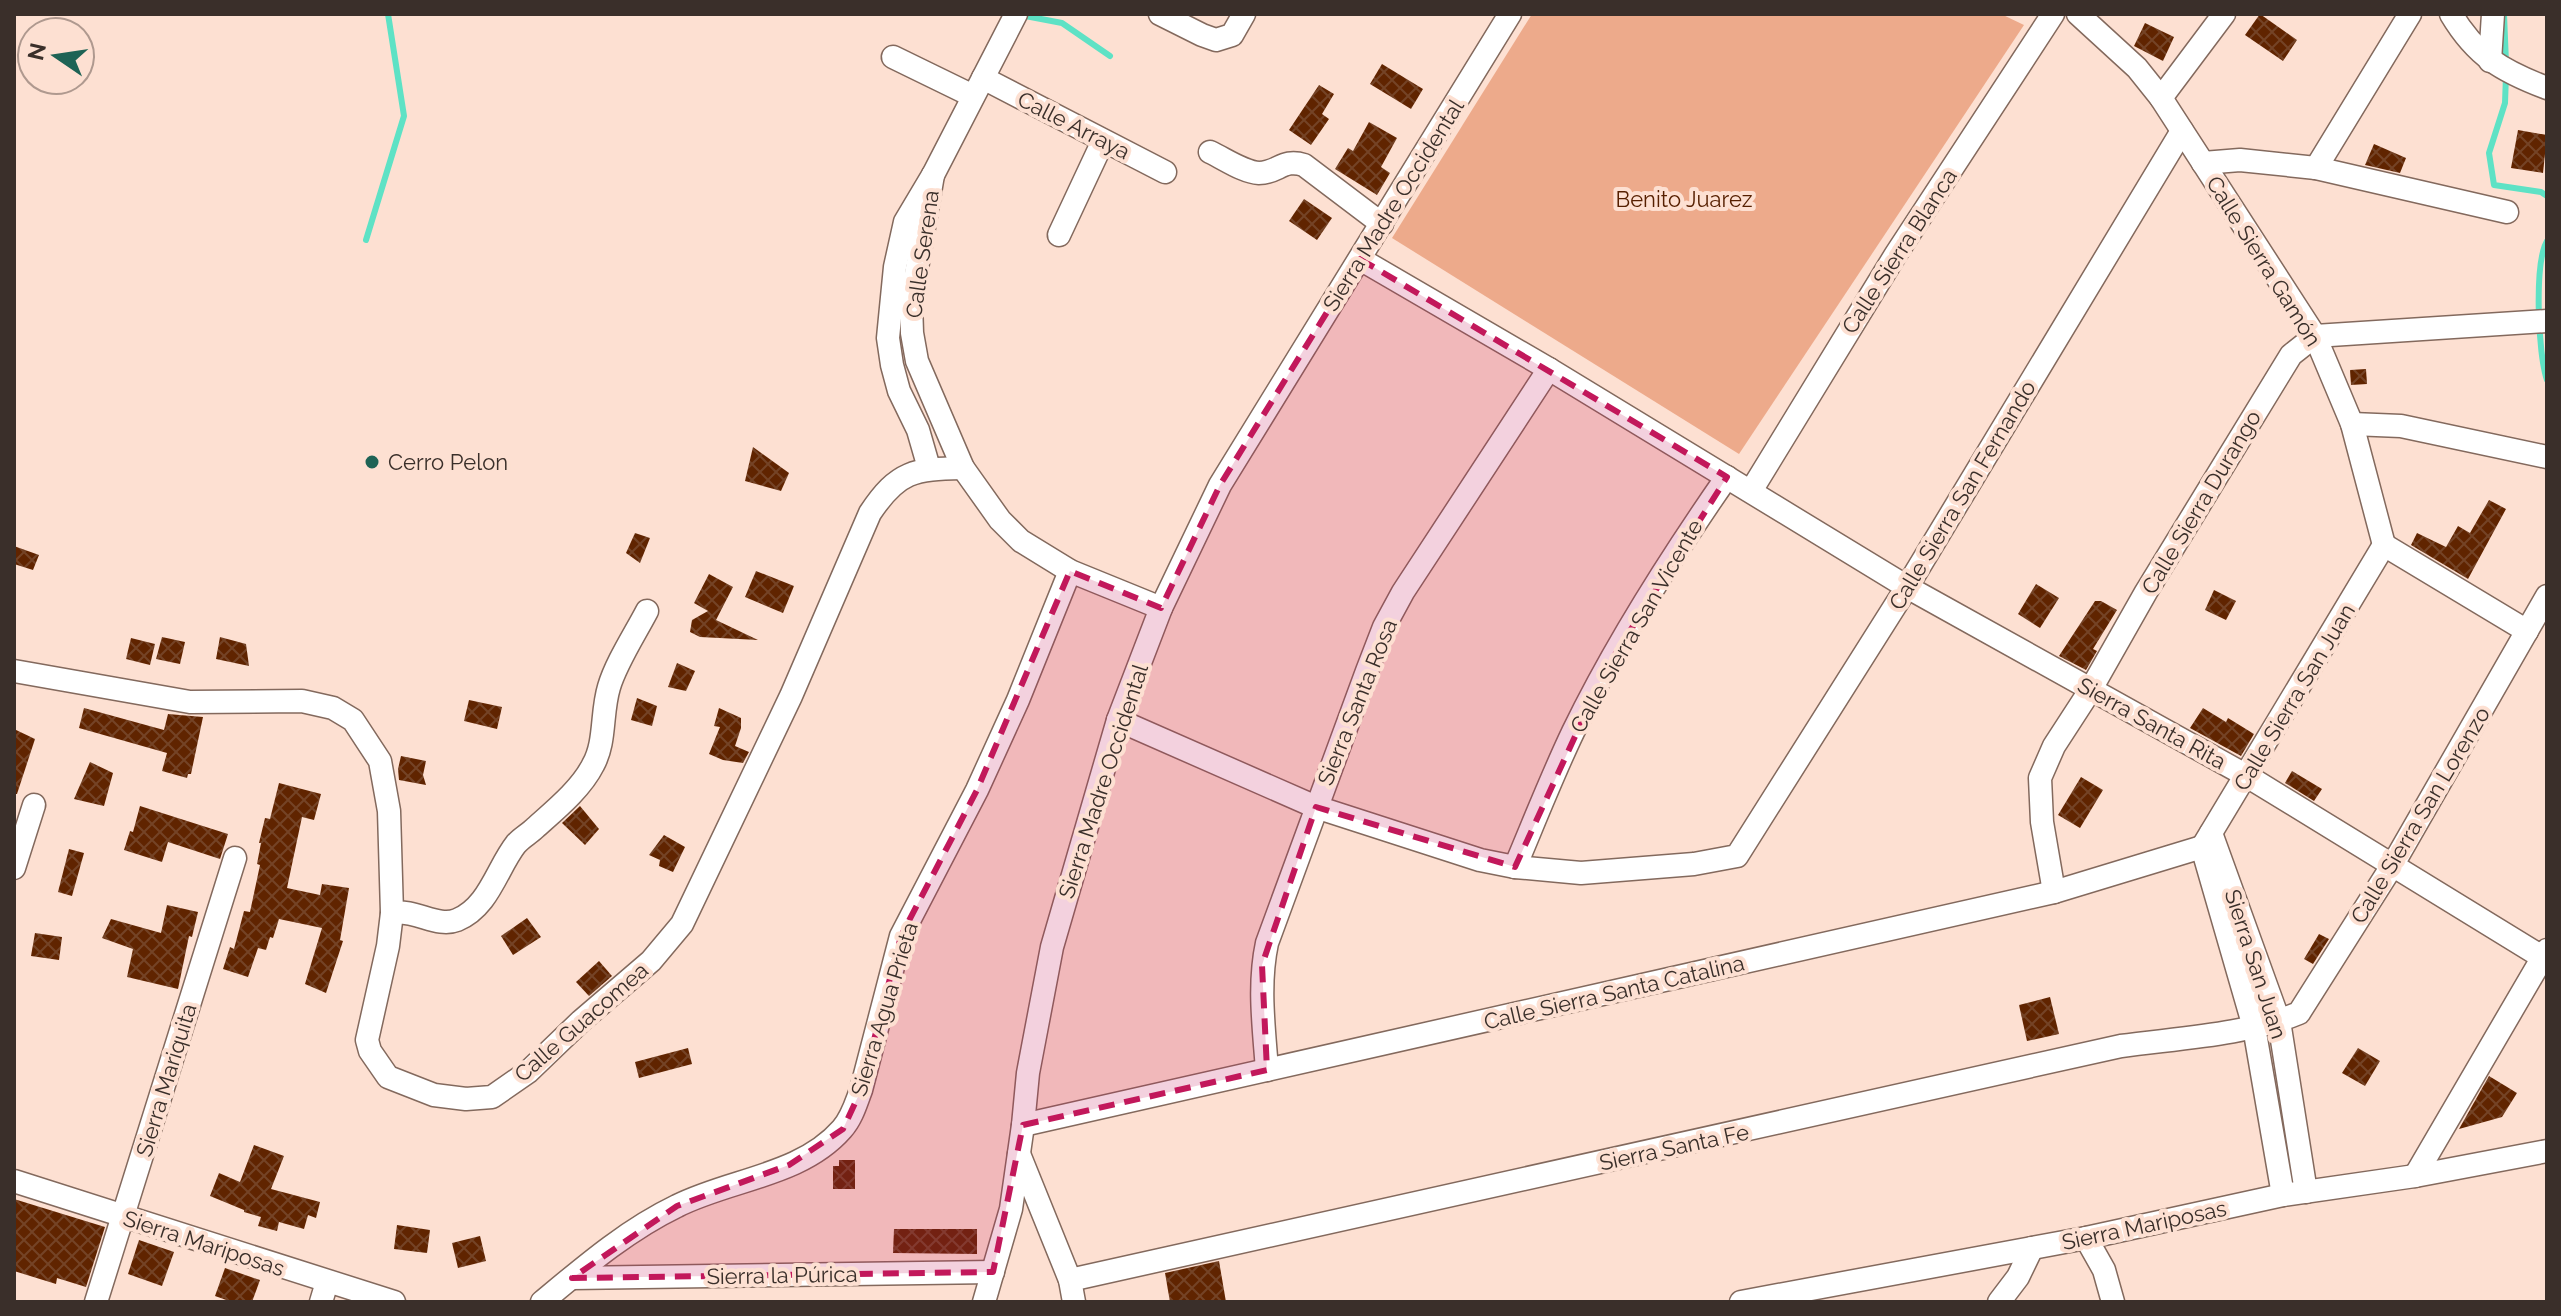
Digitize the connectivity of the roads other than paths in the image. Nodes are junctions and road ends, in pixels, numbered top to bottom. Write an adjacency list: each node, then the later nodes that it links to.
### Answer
1 (1016, 14): 13 (street, Calle Serena)
2 (1160, 14): 3 (street)
3 (1244, 14)
4 (1508, 14): 24 (street, Sierra Madre Occidental)
5 (2053, 14): 35 (street, Calle Sierra Blanca)
6 (2078, 14): 15 (street, Calle Sierra Gamón)
7 (2224, 14): 15 (street)
8 (2410, 14): 20 (street)
9 (2451, 14): 12 (street)
10 (2493, 14): 12 (street)
11 (893, 57): 13 (street, Calle Arraya)
12 (2490, 61): 14 (street)
13 (978, 87): 17 (street, Calle Arraya); 22 (street, Calle Serena)
14 (2547, 88)
15 (2161, 98): 16 (street, Calle Sierra Gamón)
16 (2182, 131): 19 (street, Calle Sierra Gamón); 38 (street, Calle Sierra San Fernando)
17 (1103, 141): 21 (street, Calle Arraya); 25 (street)
18 (1210, 152): 24 (street)
19 (2203, 163): 20 (street); 28 (street, Calle Sierra Gamón)
20 (2316, 168): 23 (street)
21 (1165, 172)
22 (933, 175): 32 (street, Calle Serena); 33 (street, Calle Serena)
23 (2507, 212)
24 (1382, 224): 26 (street, Sierra Madre Occidental)
25 (1059, 235)
26 (1360, 259): 29 (street, Sierra Santa Rita); 40 (street, Sierra Madre Occidental)
27 (2547, 321): 28 (street)
28 (2315, 336): 30 (street, Calle Sierra Gamón); 44 (street, Calle Sierra Durango)
29 (1549, 369): 34 (street, Sierra Santa Rita); 48 (street, Sierra Santa Rosa)
30 (2352, 424): 31 (street); 36 (street, Calle Sierra Gamón)
31 (2547, 457)
32 (929, 468): 33 (street, Calle Guacomea); 55 (street, Calle Guacomea)
33 (963, 468): 37 (street, Calle Serena)
34 (1727, 477): 35 (street, Sierra Santa Rita); 52 (street, Calle Sierra San Vicente)
35 (1751, 491): 38 (street, Sierra Santa Rita)
36 (2384, 545): 42 (street); 46 (street, Calle Sierra San Juan)
37 (1070, 571): 40 (street, Calle Serena); 71 (street, Sierra Agua Prieta)
38 (1907, 587): 44 (street, Sierra Santa Rita); 52 (street, Calle Sierra San Fernando)
39 (2547, 596): 42 (street, Calle Sierra San Lorenzo)
40 (1161, 608): 45 (street, Sierra Madre Occidental)
41 (647, 611): 55 (street)
42 (2527, 631): 51 (street, Calle Sierra San Lorenzo)
43 (14, 671): 55 (street, Calle Guacomea)
44 (2091, 689): 46 (street, Sierra Santa Rita); 54 (street, Calle Sierra Durango)
45 (1118, 720): 48 (street); 60 (street, Sierra Madre Occidental)
46 (2247, 776): 49 (street, Calle Sierra San Juan); 51 (street, Sierra Santa Rita)
47 (34, 805): 53 (street)
48 (1316, 807): 52 (street); 59 (street, Sierra Santa Rosa)
49 (2207, 840): 54 (street, Calle Sierra Santa Catalina); 57 (street, Sierra San Juan); 58 (street, Sierra San Juan)
50 (235, 858): 67 (street, Sierra Mariquita)
51 (2392, 866): 56 (street, Sierra Santa Rita); 57 (street, Calle Sierra San Lorenzo)
52 (1515, 867)
53 (14, 868)
54 (2054, 892): 59 (street, Calle Sierra Santa Catalina)
55 (392, 913)
56 (2546, 956): 63 (street)
57 (2279, 1021): 58 (street, Sierra Santa Fe); 65 (street, Sierra San Juan)
58 (2254, 1027): 66 (street, Sierra San Juan); 72 (street, Sierra Santa Fe)
59 (1267, 1070): 60 (street, Calle Sierra Santa Catalina)
60 (1023, 1125): 62 (street, Sierra Madre Occidental)
61 (2547, 1151): 63 (street, Sierra Mariposas)
62 (1019, 1154): 70 (street, Sierra Madre Occidental); 72 (street)
63 (2415, 1176): 65 (street, Sierra Mariposas)
64 (14, 1181): 67 (street, Sierra Mariposas)
65 (2306, 1192): 66 (street, Sierra Mariposas)
66 (2283, 1195): 68 (street, Sierra Mariposas)
67 (124, 1218): 73 (street, Sierra Mariposas); 74 (street, Sierra Mariquita)
68 (2086, 1238): 69 (street, Sierra Mariposas); 80 (street)
69 (2032, 1248): 78 (street, Sierra Mariposas); 79 (street)
70 (993, 1272): 71 (street, Sierra la Púrica); 77 (street, Sierra Madre Occidental)
71 (572, 1278): 76 (street, Sierra Agua Prieta)
72 (1072, 1291)
73 (324, 1292): 75 (street, Sierra Mariposas)
74 (96, 1302)
75 (394, 1302)
76 (542, 1302)
77 (984, 1302)
78 (1741, 1302)
79 (1999, 1302)
80 (2113, 1302)

